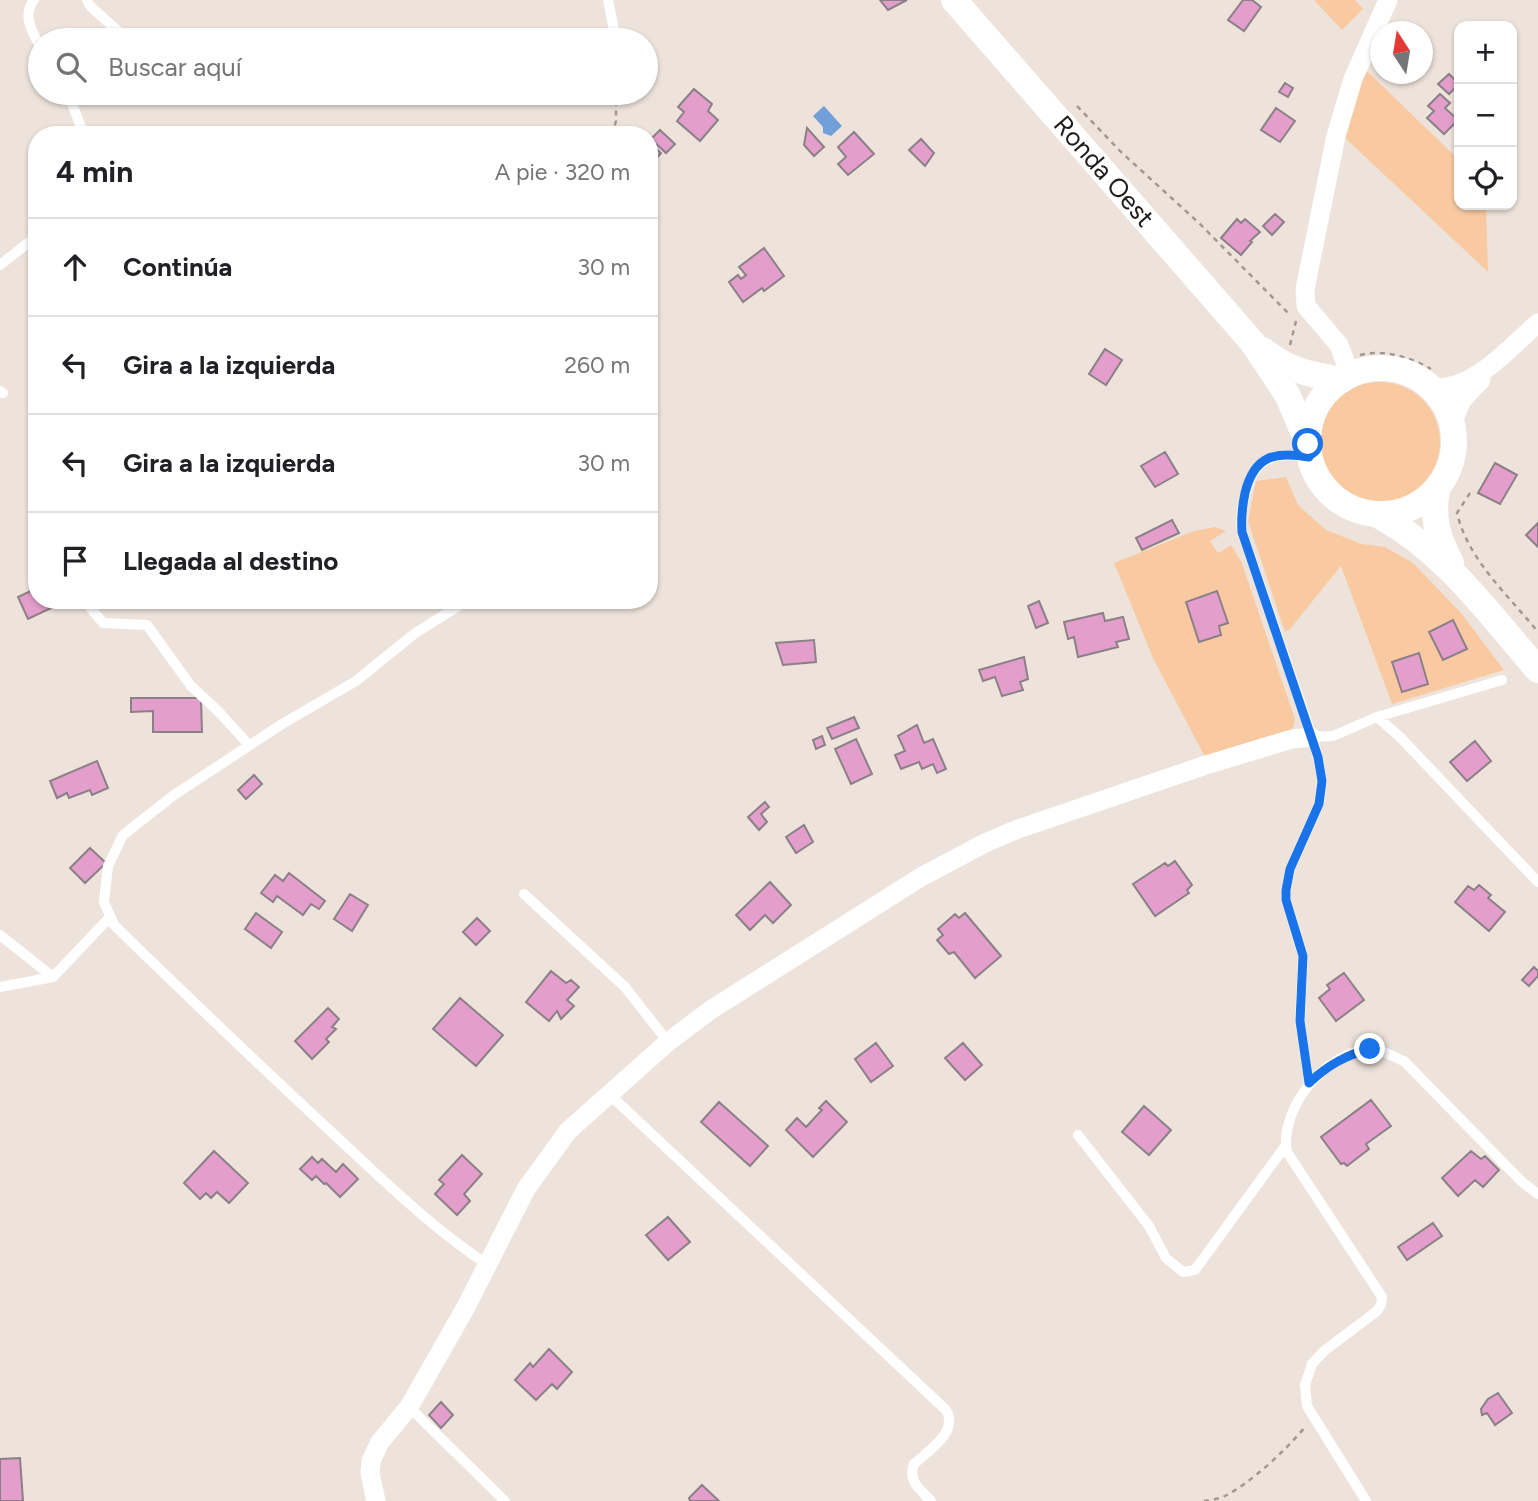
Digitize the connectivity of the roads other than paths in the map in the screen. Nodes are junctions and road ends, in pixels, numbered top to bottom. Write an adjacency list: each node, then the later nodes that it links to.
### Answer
1 (34, 0): 6 (lane)
2 (87, 0): 7 (lane)
3 (608, 0): 8 (lane)
4 (954, 0): 14 (main road, Ronda Oest)
5 (1388, 0): 16 (street)
6 (30, 28)
7 (115, 28)
8 (614, 28)
9 (73, 105): 10 (lane)
10 (81, 126)
11 (28, 243): 12 (lane)
12 (0, 265)
13 (1538, 323): 15 (street)
14 (1253, 343): 16 (main road, Ronda Oest); 19 (main road, Ronda Oest)
15 (1489, 367): 17 (street); 18 (street)
16 (1345, 371): 17 (main road); 19 (main road)
17 (1432, 379): 18 (main road)
18 (1452, 423): 20 (main road)
19 (1308, 451): 21 (main road); 28 (lane)
20 (1437, 489): 21 (main road); 22 (main road)
21 (1378, 515): 22 (main road)
22 (1456, 574): 25 (main road)
23 (91, 609): 29 (lane)
24 (454, 609): 29 (lane)
25 (1538, 670)
26 (1502, 680): 27 (lane)
27 (1377, 718): 28 (lane); 30 (lane)
28 (1311, 737): 36 (street); 37 (lane)
29 (249, 745): 32 (lane)
30 (1538, 882)
31 (524, 894): 36 (lane)
32 (110, 917): 34 (lane); 42 (lane)
33 (0, 935): 34 (lane)
34 (53, 977): 35 (lane)
35 (0, 987)
36 (668, 1042): 38 (street)
37 (1309, 1083): 40 (lane); 41 (lane)
38 (608, 1093): 42 (street); 46 (lane)
39 (1078, 1135): 40 (lane)
40 (1286, 1145): 47 (lane)
41 (1538, 1194)
42 (488, 1265): 43 (street)
43 (409, 1407): 44 (street); 45 (lane)
44 (376, 1501)
45 (505, 1501)
46 (931, 1501)
47 (1366, 1501)

